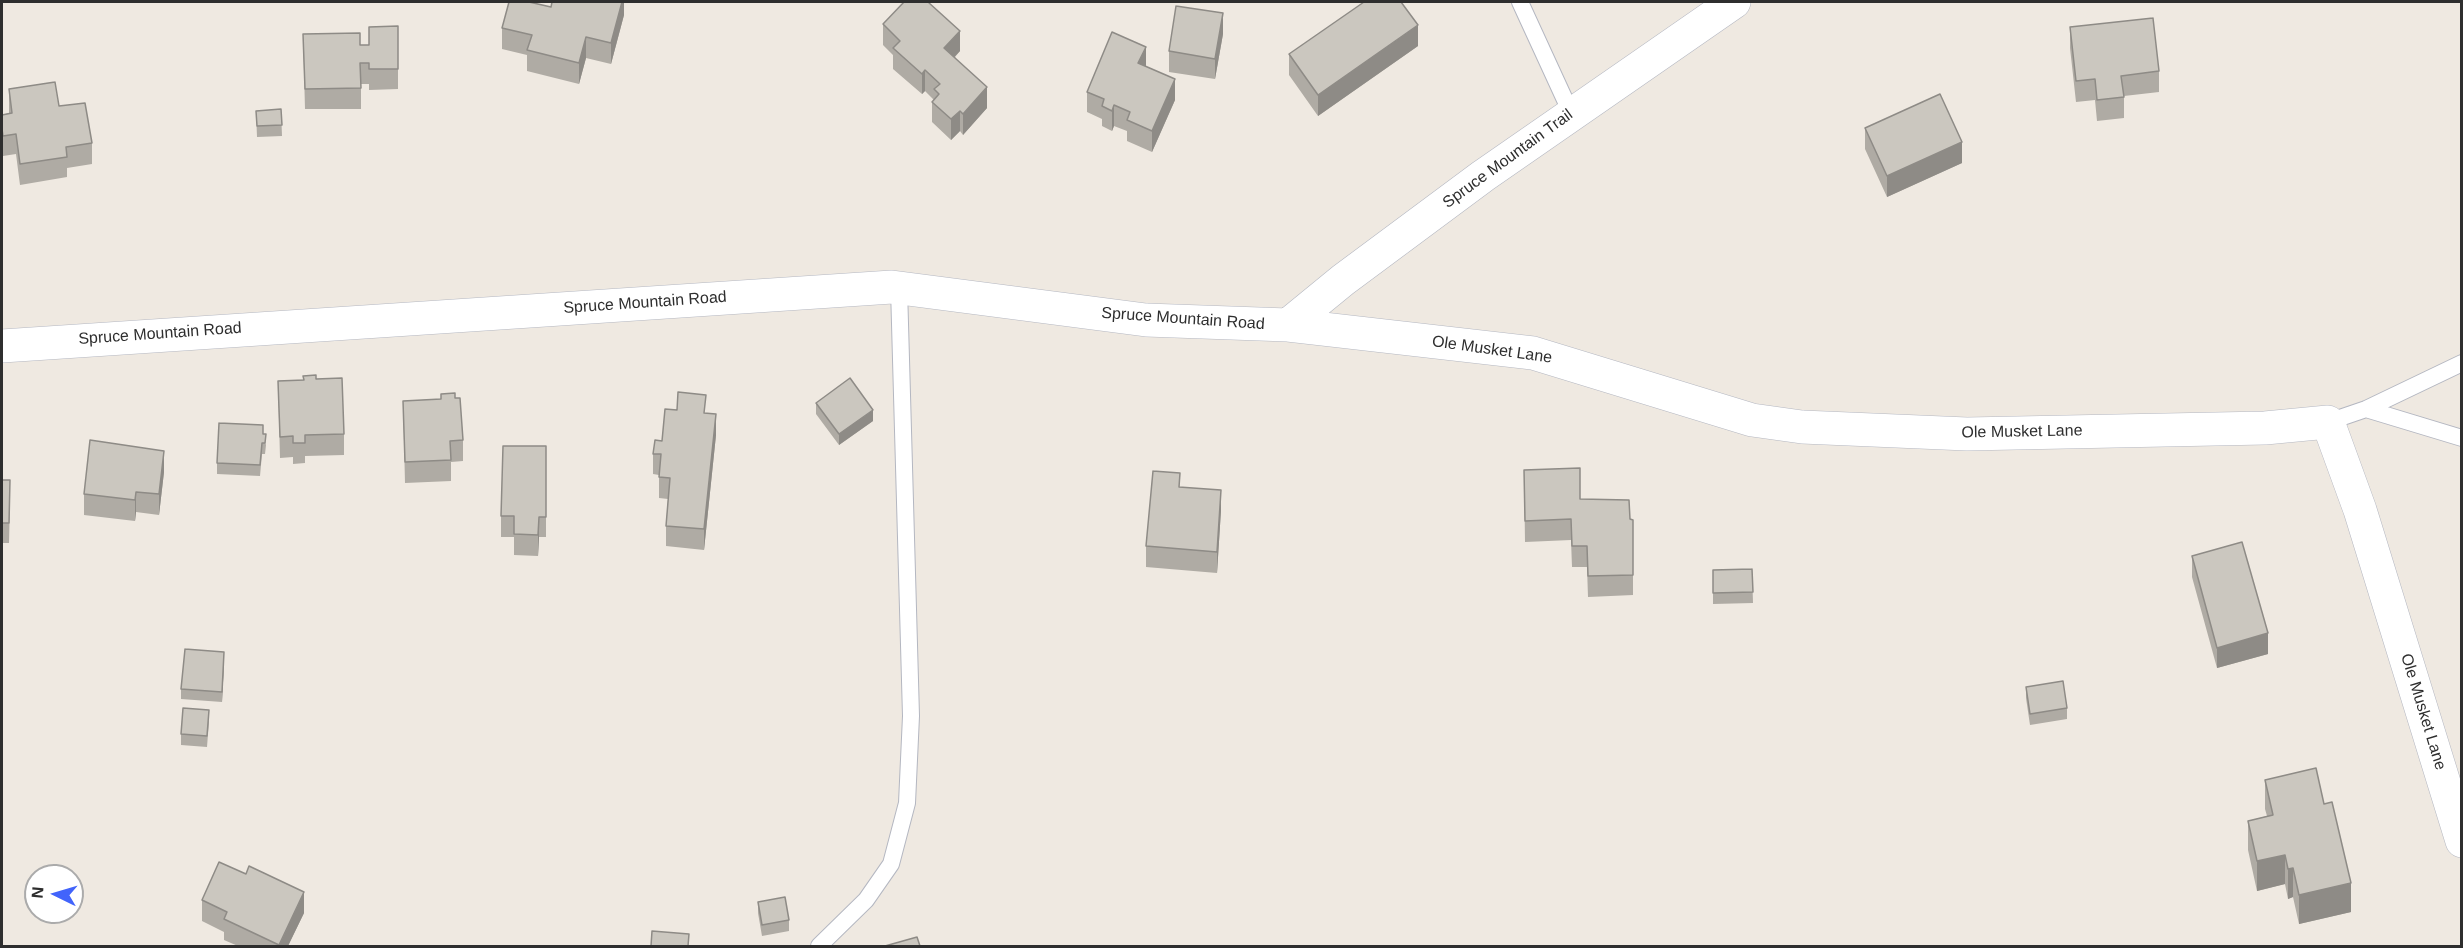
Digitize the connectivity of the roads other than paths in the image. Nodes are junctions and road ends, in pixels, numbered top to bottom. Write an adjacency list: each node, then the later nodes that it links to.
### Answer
1 (1520, 2): 3 (lane)
2 (1734, 2): 3 (street, Spruce Mountain Trail)
3 (1571, 113): 5 (street, Spruce Mountain Trail)
4 (898, 288): 5 (street, Spruce Mountain Road); 6 (street, Spruce Mountain Road); 12 (lane)
5 (1288, 325): 9 (street, Ole Musket Lane)
6 (2, 346)
7 (2462, 363): 8 (lane)
8 (2366, 408): 9 (lane); 10 (lane)
9 (2328, 422): 11 (street, Ole Musket Lane)
10 (2462, 438)
11 (2462, 841)
12 (819, 946)

